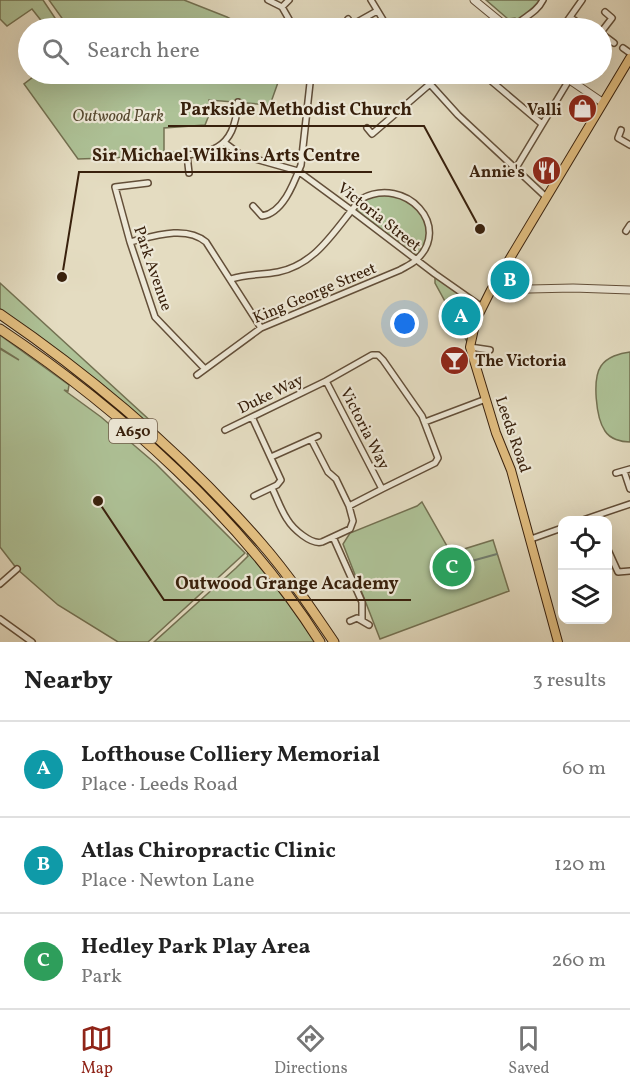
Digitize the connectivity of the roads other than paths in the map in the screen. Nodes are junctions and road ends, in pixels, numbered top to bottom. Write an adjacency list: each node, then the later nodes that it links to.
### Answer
1 (268, 0): 7 (street)
2 (289, 0): 7 (street)
3 (371, 0): 8 (street)
4 (474, 0): 14 (street)
5 (543, 0): 15 (street)
6 (582, 0): 10 (street)
7 (282, 7): 11 (street)
8 (377, 11): 12 (street); 13 (street)
9 (605, 12): 16 (street)
10 (570, 17)
11 (288, 18)
12 (364, 18)
13 (382, 18)
14 (496, 18)
15 (524, 18)
16 (612, 18)
17 (623, 48): 18 (street)
18 (630, 53)
19 (629, 63): 26 (main road)
20 (310, 84): 37 (street)
21 (430, 84): 30 (street); 36 (street)
22 (495, 84): 29 (street)
23 (562, 84): 29 (street)
24 (577, 84): 26 (street)
25 (238, 102): 27 (street)
26 (602, 102): 40 (main road)
27 (237, 111): 28 (street); 32 (street)
28 (245, 112)
29 (542, 124): 36 (street)
30 (367, 128)
31 (621, 130): 33 (street)
32 (225, 143): 34 (street); 37 (street, Victoria Street)
33 (630, 145)
34 (187, 155): 35 (street); 38 (street)
35 (167, 156)
36 (516, 168): 40 (street)
37 (298, 171): 41 (street); 42 (street, Victoria Street)
38 (189, 173)
39 (148, 183): 45 (street, Park Avenue)
40 (546, 197): 48 (main road)
41 (253, 206)
42 (351, 210): 46 (street, Victoria Street); 46 (street); 47 (street)
43 (630, 225): 44 (street)
44 (626, 231)
45 (130, 242): 47 (street); 56 (street, Park Avenue)
46 (416, 261): 50 (street, Victoria Street); 53 (street, King George Street)
47 (231, 279): 53 (street)
48 (491, 290): 49 (street); 50 (main road)
49 (630, 291)
50 (482, 307): 54 (main road)
51 (0, 314): 88 (highway, A650)
52 (0, 328): 87 (highway, A650)
53 (261, 328): 56 (street, King George Street)
54 (470, 347): 55 (street); 59 (main road, Leeds Road)
55 (490, 350)
56 (204, 368): 57 (street, King George Street)
57 (197, 375)
58 (326, 381): 60 (street, Duke Way); 61 (street, Victoria Way); 69 (street, Victoria Way)
59 (486, 399): 61 (street); 77 (main road, Leeds Road)
60 (252, 417): 62 (street, Duke Way); 65 (street)
61 (425, 422): 69 (street, Victoria Way)
62 (225, 430)
63 (318, 436): 64 (street)
64 (311, 440): 65 (street); 73 (street)
65 (271, 457): 68 (street)
66 (627, 470): 67 (street); 70 (street)
67 (616, 473)
68 (272, 488): 71 (street); 76 (street)
69 (382, 489): 73 (street)
70 (630, 489)
71 (254, 496)
72 (630, 504): 74 (street)
73 (349, 506): 76 (street)
74 (601, 516)
75 (558, 529): 77 (street)
76 (333, 537): 83 (street)
77 (531, 538): 89 (main road, Leeds Road)
78 (612, 559): 80 (street)
79 (17, 569): 81 (street)
80 (630, 571)
81 (0, 584)
82 (0, 619): 86 (street)
83 (362, 620): 84 (street); 85 (street)
84 (350, 621)
85 (369, 625)
86 (32, 642)
87 (320, 642)
88 (334, 642)
89 (558, 642)

